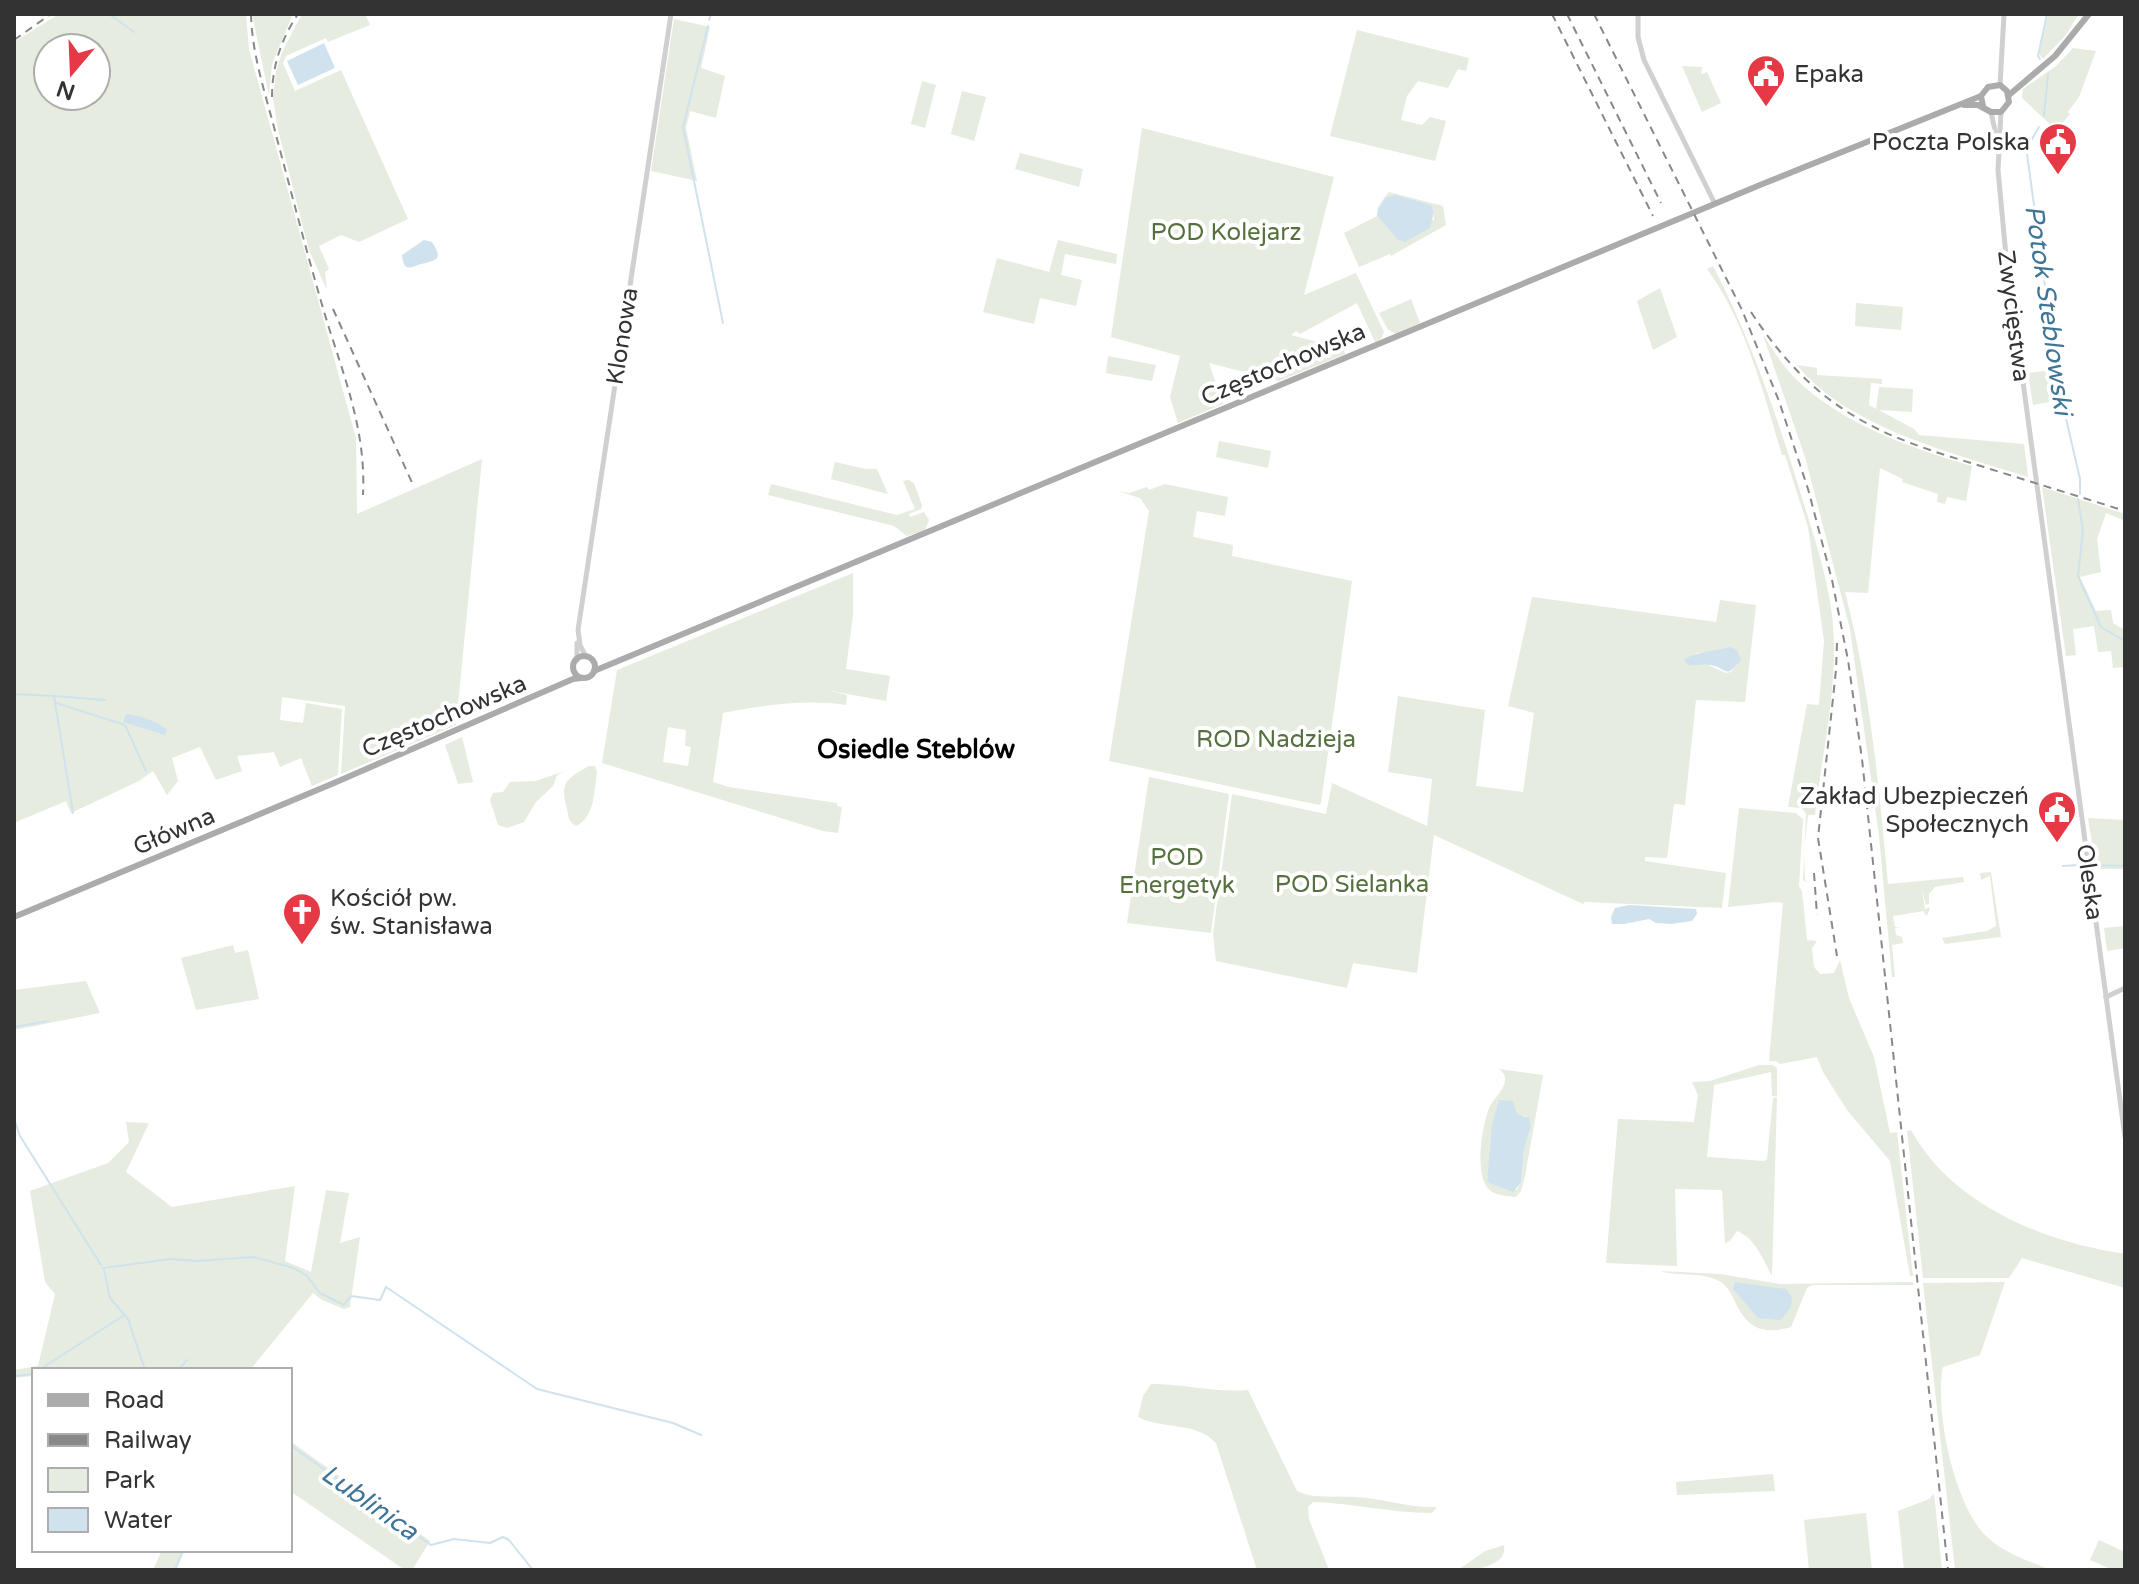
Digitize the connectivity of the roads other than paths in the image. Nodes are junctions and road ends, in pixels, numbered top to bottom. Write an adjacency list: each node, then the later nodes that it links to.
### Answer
1 (671, 14): 16 (street, Klonowa)
2 (1638, 14): 14 (street)
3 (2004, 14): 6 (street)
4 (2085, 16): 5 (main road)
5 (2034, 74): 6 (main road); 7 (main road)
6 (2002, 86): 7 (main road); 8 (main road)
7 (2009, 95): 12 (main road)
8 (1981, 96): 9 (main road, Częstochowska); 10 (main road)
9 (1957, 105): 10 (main road, Częstochowska); 14 (main road, Częstochowska)
10 (1983, 106): 11 (main road)
11 (1991, 112): 12 (main road); 13 (street, Zwycięstwa)
12 (2001, 112): 13 (street, Zwycięstwa)
13 (1998, 148): 15 (street, Zwycięstwa)
14 (1715, 204): 19 (main road, Częstochowska)
15 (2037, 483): 26 (street, Oleska)
16 (578, 630): 17 (street, Klonowa); 18 (street)
17 (586, 657): 18 (main road); 19 (main road)
18 (577, 660): 20 (main road)
19 (594, 667): 21 (main road)
20 (573, 668): 21 (main road); 22 (main road, Częstochowska)
21 (581, 678): 22 (main road, Częstochowska)
22 (554, 689): 23 (main road, Częstochowska)
23 (348, 777): 24 (main road, Główna)
24 (14, 917)
25 (2125, 988): 26 (street)
26 (2106, 997): 27 (street, Oleska)
27 (2125, 1137)

